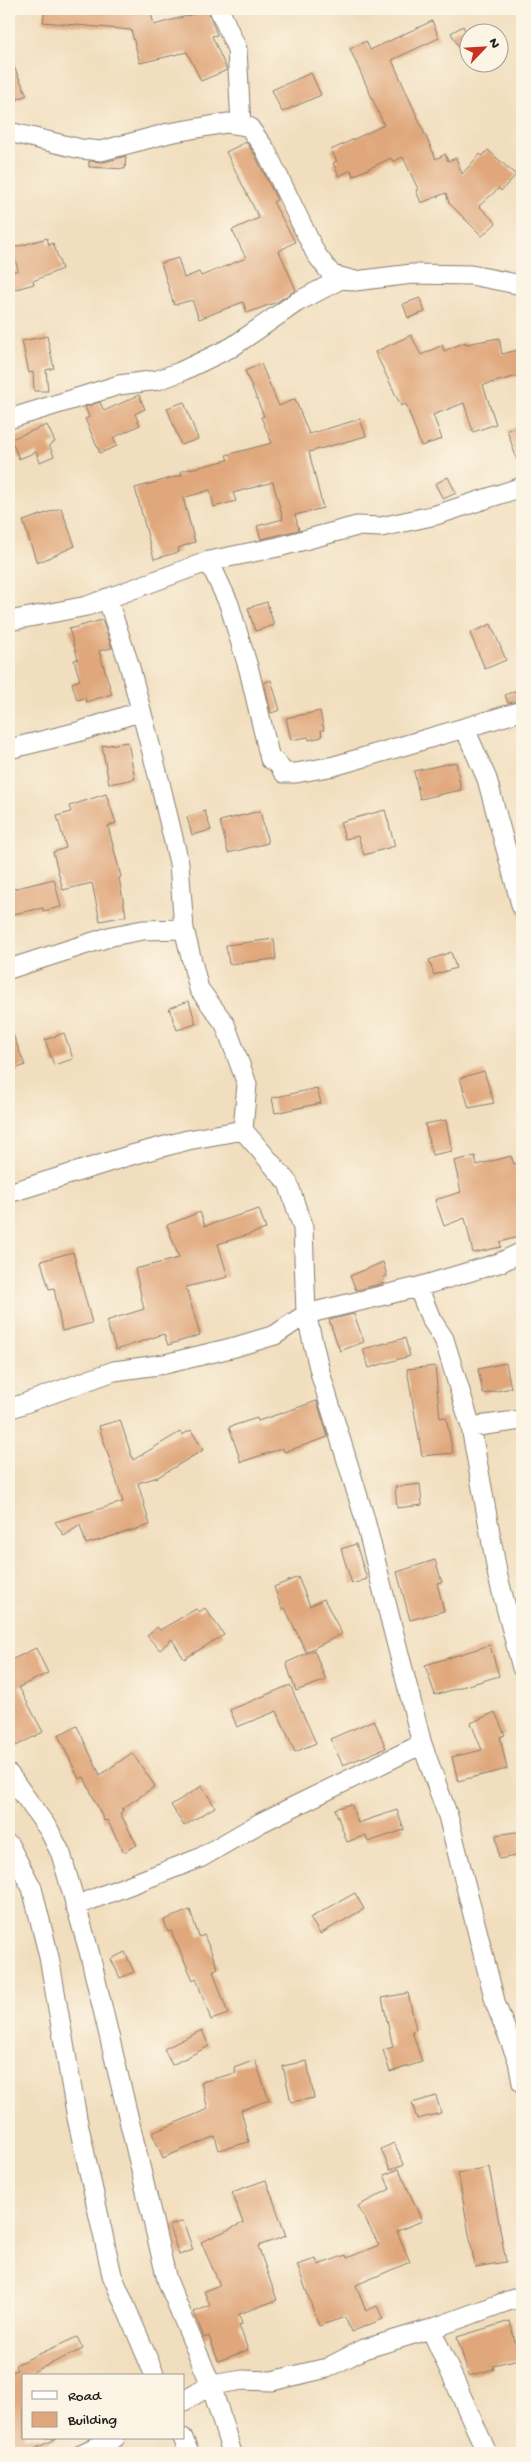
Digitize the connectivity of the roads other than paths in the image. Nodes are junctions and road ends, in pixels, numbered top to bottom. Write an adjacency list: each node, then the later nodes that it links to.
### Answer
1 (218, 9): 2 (street)
2 (241, 124): 3 (street); 4 (street)
3 (9, 132)
4 (341, 279): 5 (street); 6 (street)
5 (522, 285)
6 (9, 419)
7 (522, 487): 8 (street)
8 (209, 561): 9 (street); 13 (street)
9 (108, 598): 10 (street); 11 (street)
10 (9, 621)
11 (141, 711): 14 (street); 16 (street)
12 (522, 712): 13 (street)
13 (465, 729): 15 (street)
14 (9, 748)
15 (522, 908)
16 (184, 929): 17 (street); 18 (street)
17 (9, 968)
18 (243, 1130): 19 (street); 22 (street)
19 (9, 1193)
20 (522, 1252): 21 (street)
21 (418, 1287): 22 (street); 25 (street)
22 (306, 1314): 23 (street); 28 (street)
23 (9, 1409)
24 (522, 1420): 25 (street)
25 (471, 1427): 26 (street)
26 (520, 1642): 27 (street)
27 (522, 1668)
28 (422, 1744): 31 (street); 32 (street)
29 (10, 1776): 31 (street)
30 (9, 1845): 35 (street)
31 (75, 1906): 36 (street)
32 (522, 2083)
33 (522, 2296): 34 (street)
34 (431, 2329): 36 (street); 43 (street)
35 (154, 2374)
36 (211, 2385): 37 (street); 42 (street)
37 (185, 2400)
38 (112, 2440): 40 (street)
39 (184, 2440): 41 (street)
40 (83, 2453)
41 (190, 2453)
42 (232, 2453)
43 (487, 2453)

